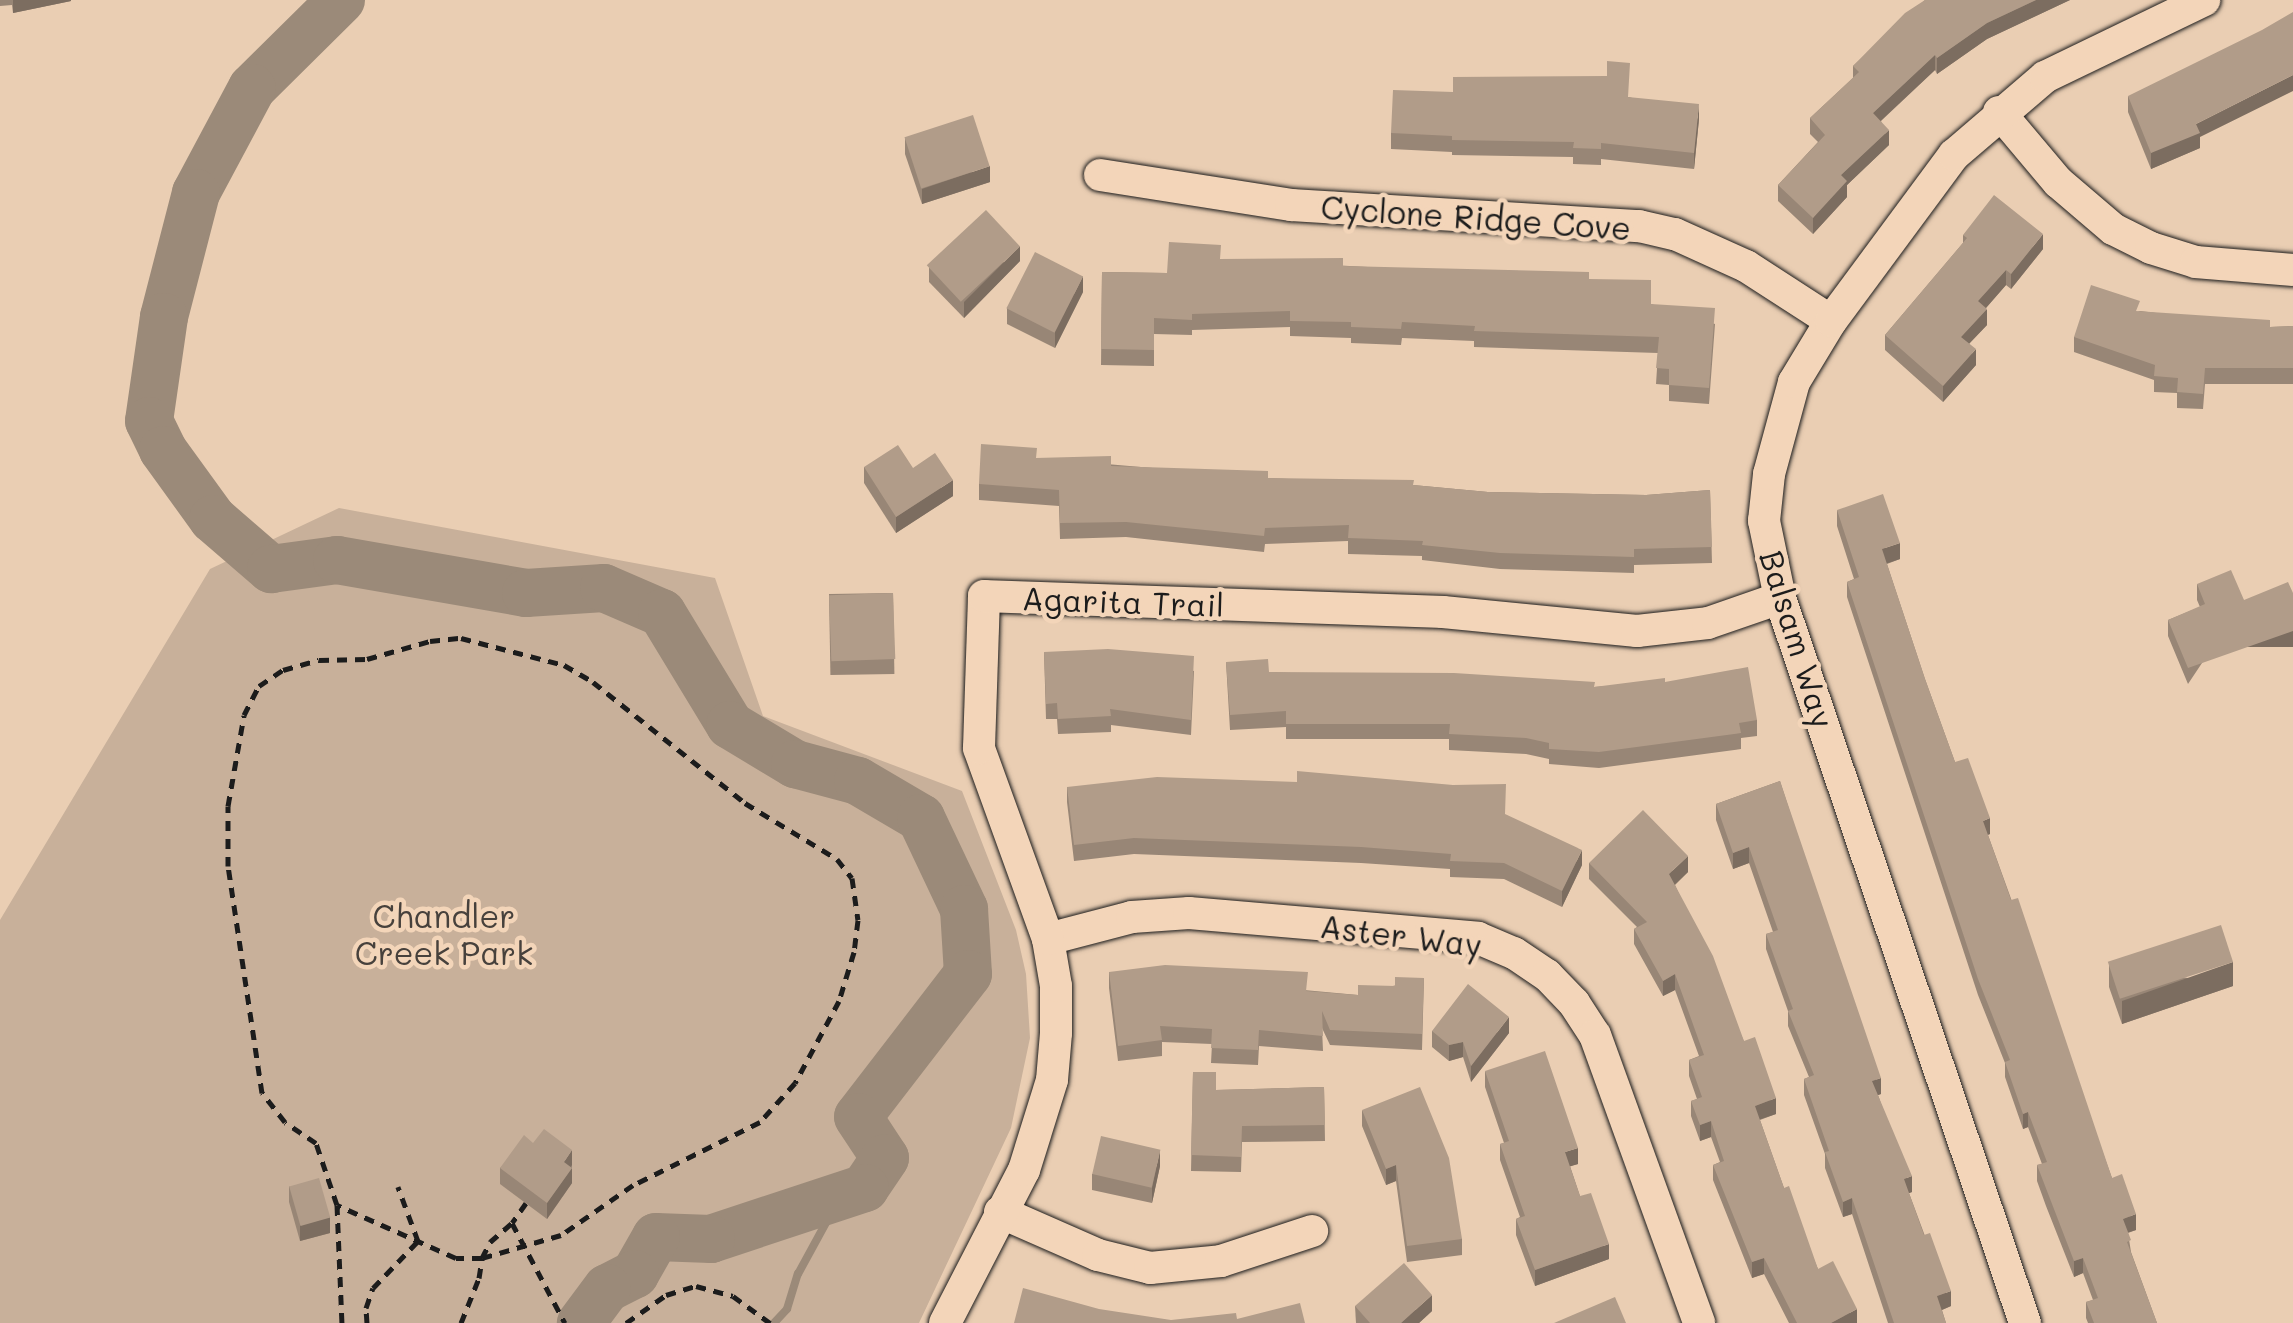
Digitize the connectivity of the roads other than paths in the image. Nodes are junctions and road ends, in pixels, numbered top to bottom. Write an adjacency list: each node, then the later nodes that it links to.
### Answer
1 (2204, 0): 2 (street, Balsam Way)
2 (1999, 112): 4 (street); 5 (street, Balsam Way)
3 (1100, 175): 5 (street, Cyclone Ridge Cove)
4 (2293, 270)
5 (1831, 321): 6 (street, Balsam Way)
6 (1780, 598): 7 (street, Agarita Trail); 12 (street, Balsam Way)
7 (1048, 938): 8 (street, Agarita Trail); 11 (street, Aster Way)
8 (1000, 1212): 9 (street); 10 (street, Agarita Trail)
9 (1312, 1231)
10 (945, 1323)
11 (1699, 1323)
12 (2026, 1323)

